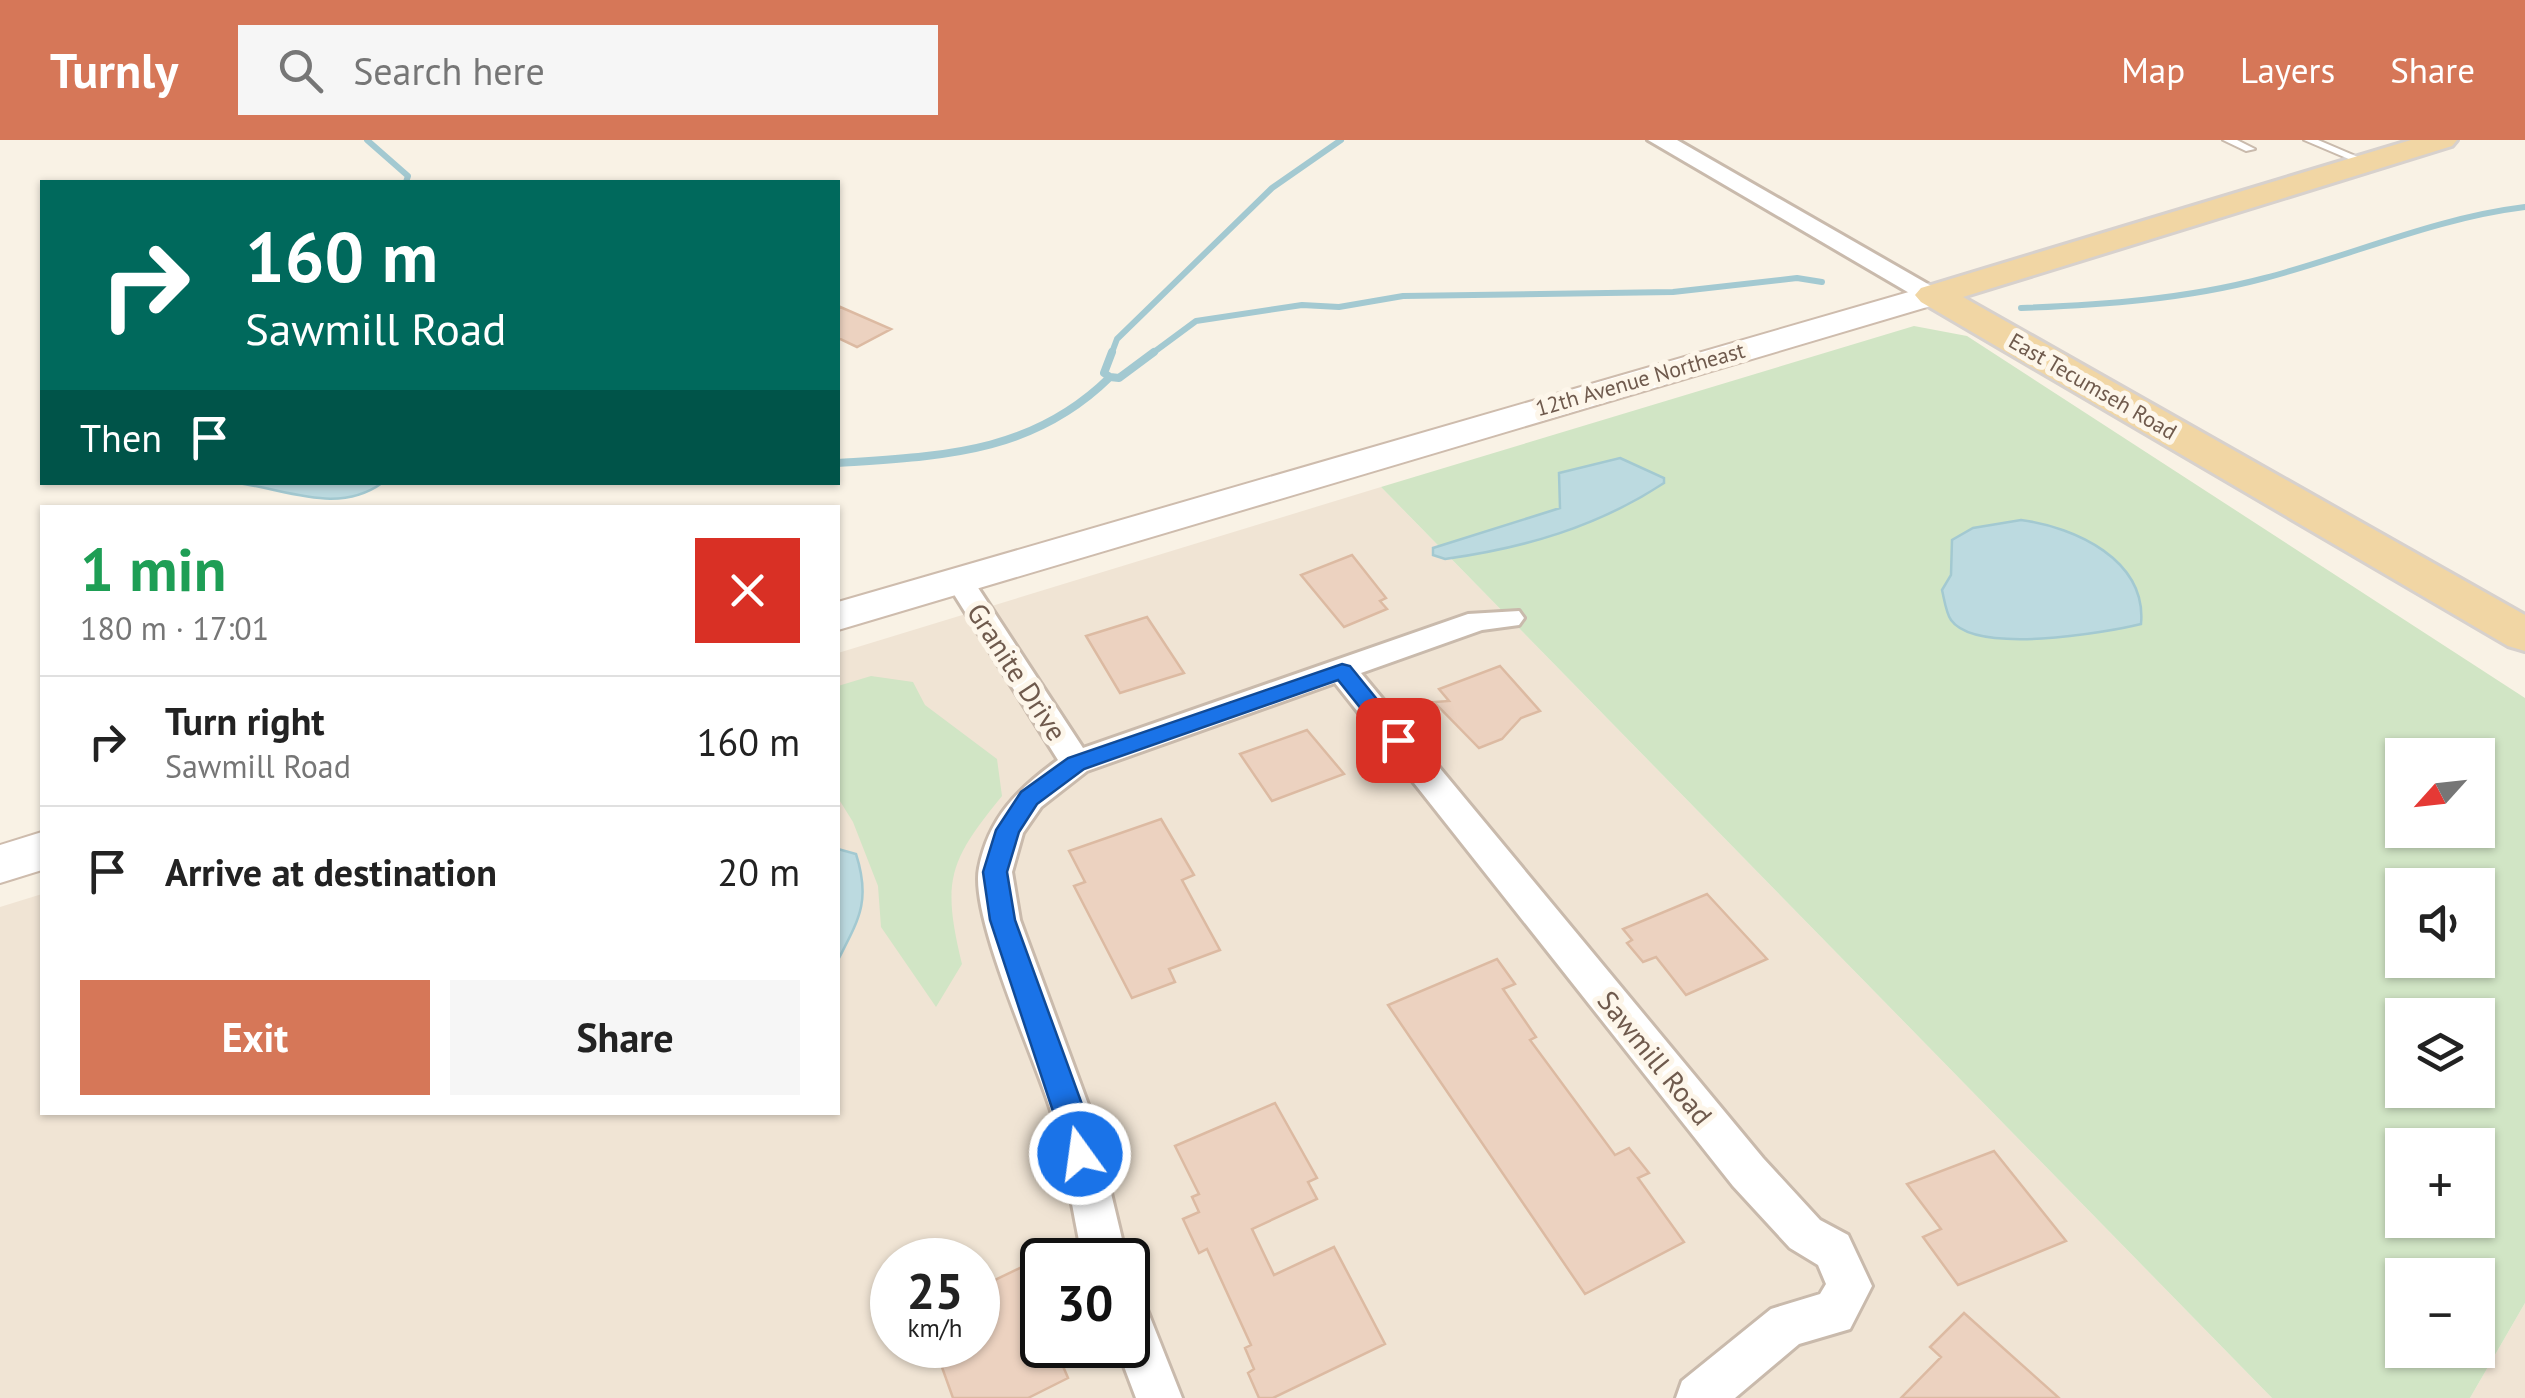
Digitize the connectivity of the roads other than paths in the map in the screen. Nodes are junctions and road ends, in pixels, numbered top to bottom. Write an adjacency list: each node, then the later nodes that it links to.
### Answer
1 (1660, 140): 7 (street, East Tecumseh Road)
2 (2228, 140): 5 (lane)
3 (2308, 140): 6 (lane)
4 (2442, 140): 6 (main road, 12th Avenue Northeast)
5 (2250, 149)
6 (2367, 163): 7 (main road, 12th Avenue Northeast)
7 (1934, 295): 8 (main road, 12th Avenue Northeast); 11 (main road, East Tecumseh Road)
8 (959, 580): 9 (main road, 12th Avenue Northeast); 13 (street, Granite Drive)
9 (840, 615)
10 (1509, 618): 12 (street)
11 (2525, 635)
12 (1342, 671): 13 (street); 19 (street, Sawmill Road)
13 (1076, 763): 16 (street)
14 (40, 852): 15 (main road)
15 (0, 864)
16 (1100, 1238)
17 (1147, 1368): 18 (street)
18 (1158, 1398)
19 (1699, 1398)

